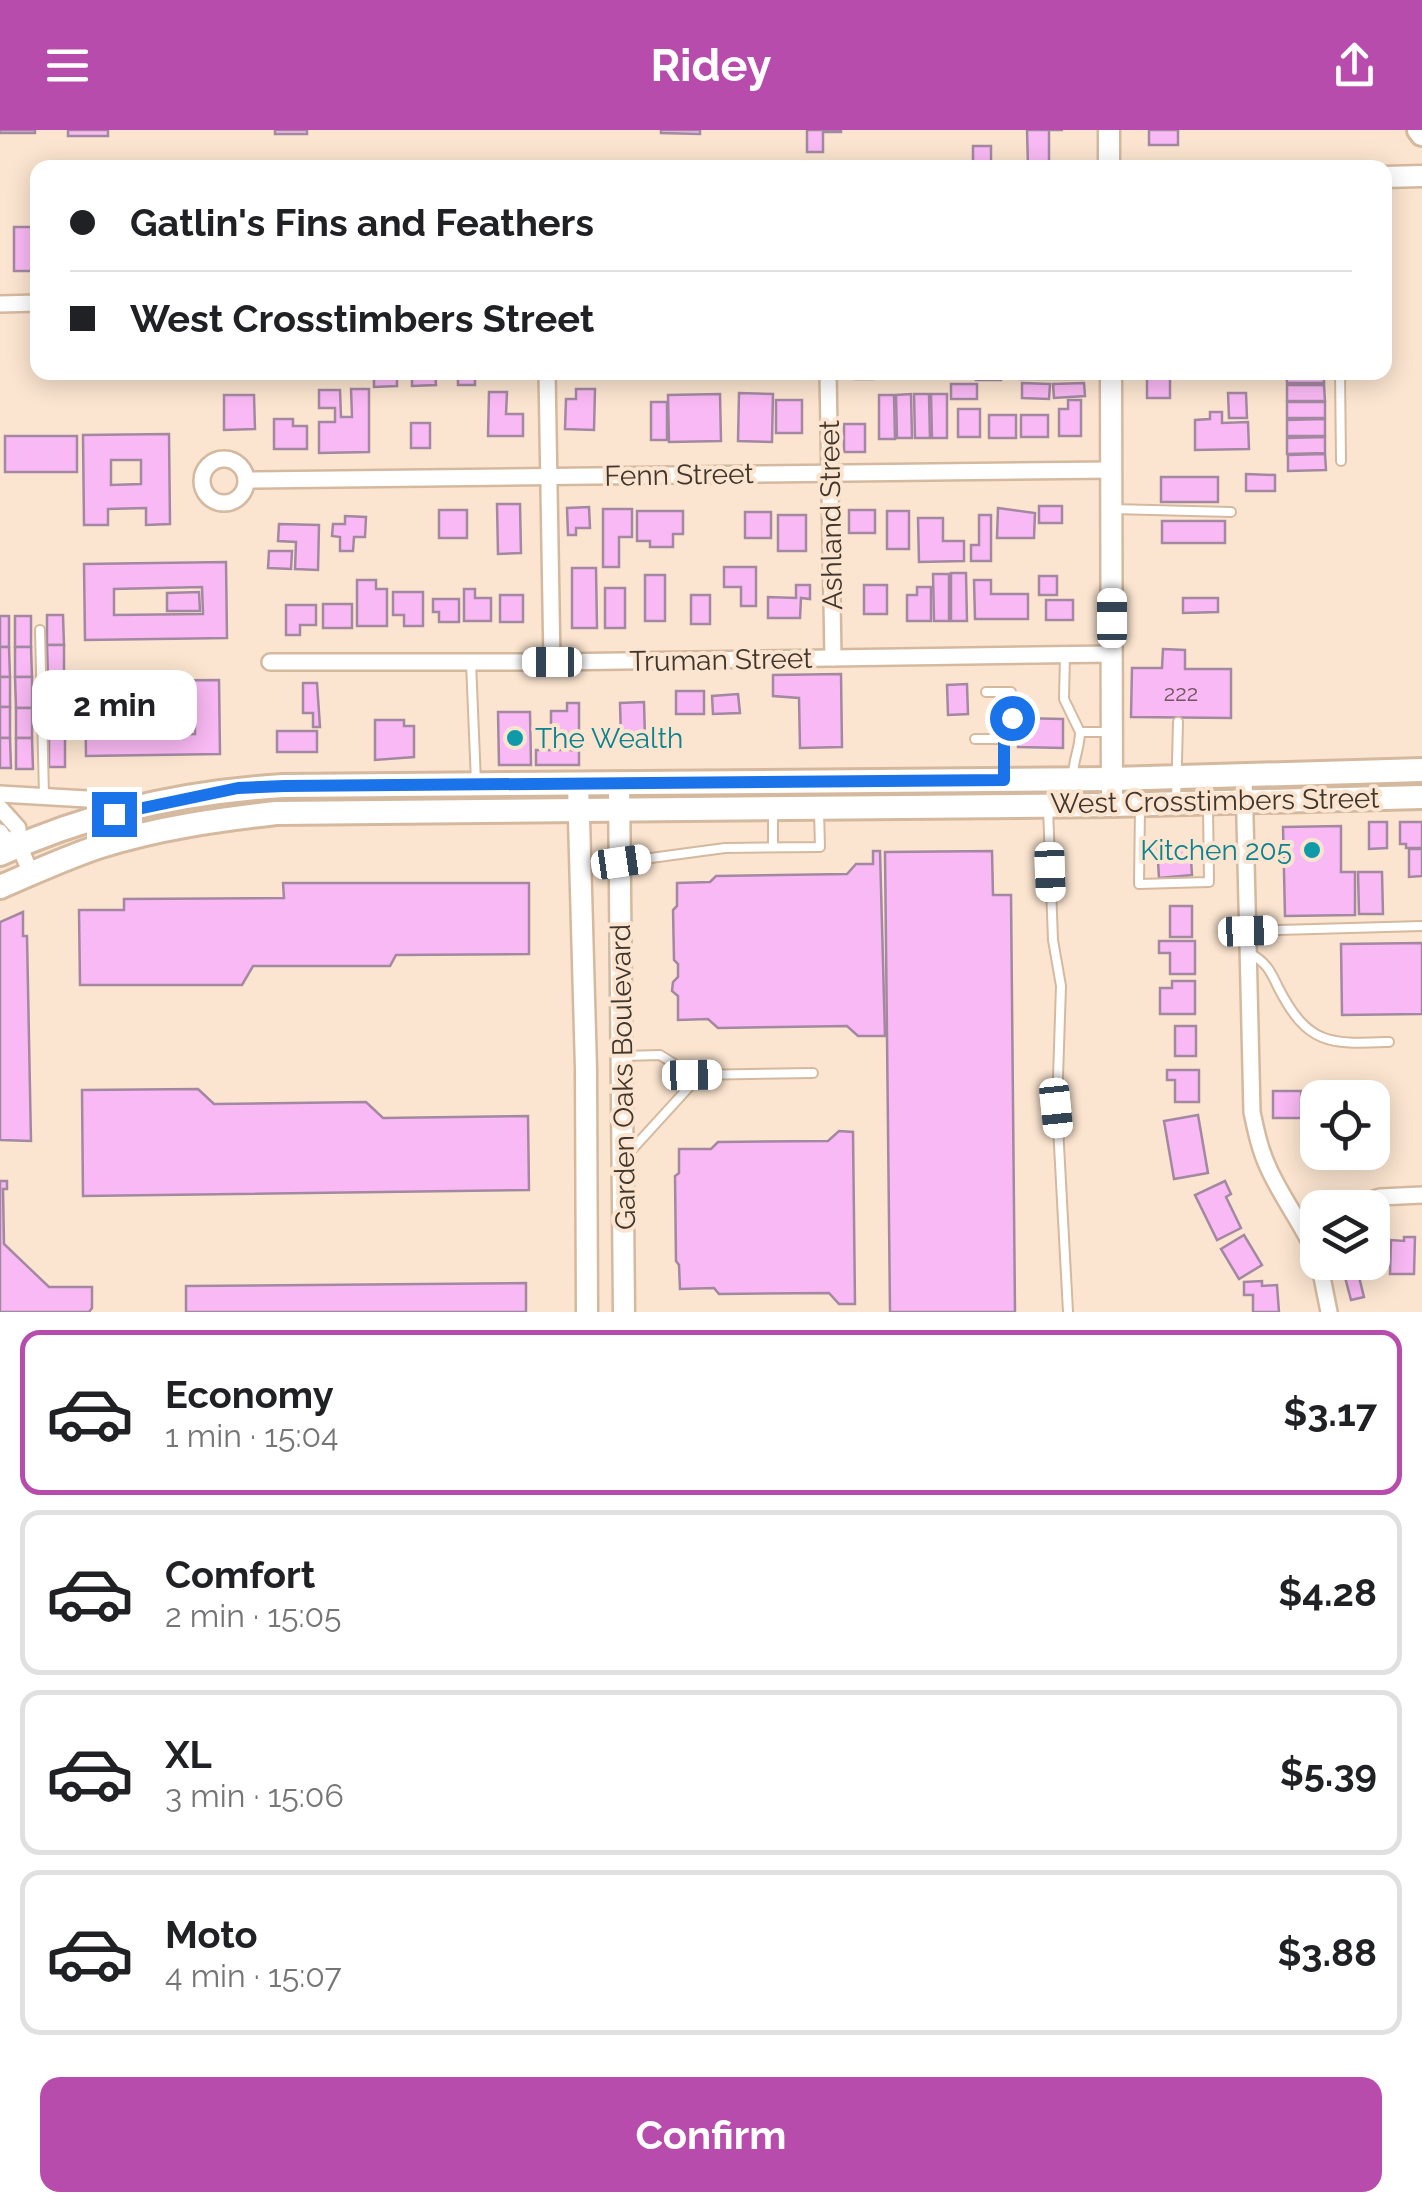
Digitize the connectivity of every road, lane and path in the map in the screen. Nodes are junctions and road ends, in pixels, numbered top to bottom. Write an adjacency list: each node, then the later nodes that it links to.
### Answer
1 (1108, 130): 2 (street)
2 (1109, 160)
3 (1422, 176): 4 (street)
4 (1392, 177)
5 (0, 304): 6 (street)
6 (30, 304)
7 (547, 380): 14 (street)
8 (828, 380): 13 (street, Ashland Street)
9 (1110, 380): 12 (street)
10 (1340, 380): 11 (lane)
11 (1341, 461)
12 (1112, 470): 13 (street, Fenn Street); 16 (street)
13 (830, 473): 14 (street, Fenn Street); 21 (street, Ashland Street)
14 (549, 476): 15 (street, Fenn Street); 24 (street)
15 (246, 480)
16 (1112, 509): 17 (lane); 20 (street)
17 (1231, 512)
18 (40, 630): 43 (lane)
19 (1066, 654): 20 (street, Truman Street); 21 (street, Truman Street); 27 (lane)
20 (1112, 654): 28 (street)
21 (834, 658): 24 (street, Truman Street)
22 (270, 662): 23 (street, Truman Street)
23 (470, 662): 24 (street, Truman Street); 40 (lane)
24 (552, 662)
25 (986, 692): 30 (lane)
26 (1178, 722): 33 (lane)
27 (1080, 732): 28 (lane); 34 (lane)
28 (1112, 732): 35 (street)
29 (974, 738): 30 (lane)
30 (1004, 739): 36 (lane)
31 (1422, 770): 32 (main road, West Crosstimbers Street)
32 (1244, 777): 33 (main road, West Crosstimbers Street); 45 (street)
33 (1178, 778): 35 (main road, West Crosstimbers Street); 47 (lane)
34 (1073, 779): 35 (main road, West Crosstimbers Street); 36 (main road, West Crosstimbers Street)
35 (1112, 779): 48 (street)
36 (1004, 780): 37 (main road, West Crosstimbers Street)
37 (846, 781): 39 (main road, West Crosstimbers Street); 52 (main road)
38 (578, 783): 39 (main road, West Crosstimbers Street); 40 (main road, West Crosstimbers Street); 57 (street, Garden Oaks Boulevard)
39 (619, 783): 56 (street, Garden Oaks Boulevard)
40 (470, 784): 41 (main road, West Crosstimbers Street); 58 (main road)
41 (238, 788): 54 (main road, West Crosstimbers Street); 59 (main road)
42 (0, 794): 43 (street)
43 (44, 795): 54 (street)
44 (1422, 796): 45 (main road, West Crosstimbers Street)
45 (1245, 801): 46 (main road, West Crosstimbers Street); 66 (street)
46 (1208, 802): 47 (main road, West Crosstimbers Street); 49 (lane)
47 (1176, 803): 49 (main road, West Crosstimbers Street)
48 (1112, 804): 49 (main road, West Crosstimbers Street); 50 (main road, West Crosstimbers Street)
49 (1140, 804)
50 (1048, 805): 52 (main road, West Crosstimbers Street); 81 (lane)
51 (818, 807): 52 (main road, West Crosstimbers Street); 55 (main road, West Crosstimbers Street); 61 (lane)
52 (847, 807)
53 (0, 808): 60 (street)
54 (136, 808): 60 (main road, West Crosstimbers Street)
55 (772, 808): 56 (main road, West Crosstimbers Street); 61 (lane)
56 (620, 809): 57 (main road, West Crosstimbers Street); 62 (street, Garden Oaks Boulevard)
57 (580, 810): 58 (main road, West Crosstimbers Street); 70 (street, Garden Oaks Boulevard)
58 (466, 811): 59 (main road, West Crosstimbers Street)
59 (234, 818): 63 (main road, West Crosstimbers Street)
60 (6, 844): 63 (street)
61 (774, 847): 62 (lane)
62 (621, 862): 69 (street, Garden Oaks Boulevard)
63 (32, 874): 64 (main road, West Crosstimbers Street)
64 (0, 887)
65 (1422, 926): 66 (lane)
66 (1248, 931): 67 (street)
67 (1248, 952): 68 (lane); 76 (street)
68 (1389, 1042)
69 (623, 1056): 70 (street); 72 (lane); 73 (street, Garden Oaks Boulevard)
70 (586, 1069): 78 (street, Garden Oaks Boulevard)
71 (813, 1073): 72 (lane)
72 (692, 1075): 73 (lane)
73 (624, 1158): 79 (street, Garden Oaks Boulevard)
74 (1422, 1195): 75 (street)
75 (1390, 1197)
76 (1300, 1209)
77 (1322, 1280): 82 (street)
78 (588, 1282): 79 (street); 80 (street, Garden Oaks Boulevard)
79 (629, 1310)
80 (587, 1312)
81 (1068, 1312)
82 (1329, 1312)

